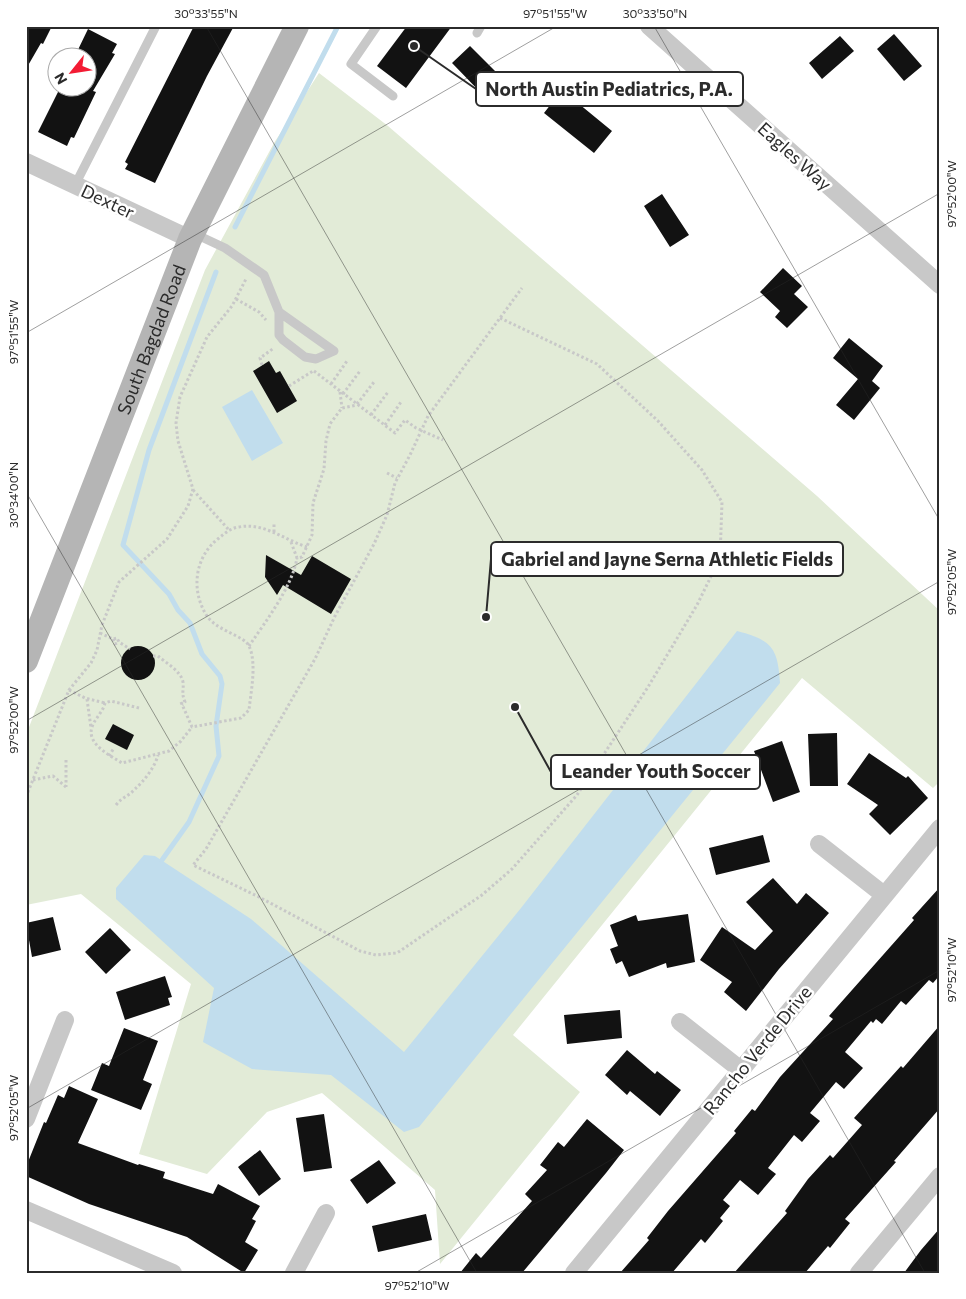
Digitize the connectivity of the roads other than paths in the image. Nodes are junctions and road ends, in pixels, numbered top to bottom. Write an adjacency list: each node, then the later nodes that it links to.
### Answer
1 (156, 26): 7 (lane)
2 (297, 26): 8 (main road, South Bagdad Road)
3 (377, 26): 5 (lane)
4 (649, 26): 9 (street, Eagles Way)
5 (393, 96)
6 (26, 162): 7 (street, Dexter)
7 (75, 185): 8 (street, Dexter)
8 (191, 236): 10 (lane); 11 (main road, South Bagdad Road)
9 (940, 285)
10 (279, 312): 10 (lane)
11 (26, 661)
12 (940, 828): 14 (street, Rancho Verde Drive)
13 (818, 844): 14 (street)
14 (884, 895): 17 (street, Rancho Verde Drive)
15 (65, 1020): 18 (street)
16 (680, 1022): 17 (street)
17 (741, 1070): 24 (street, Rancho Verde Drive)
18 (26, 1120)
19 (940, 1176): 25 (street)
20 (26, 1210): 22 (street)
21 (326, 1213): 23 (street)
22 (173, 1273)
23 (294, 1273)
24 (574, 1273)
25 (858, 1273)

